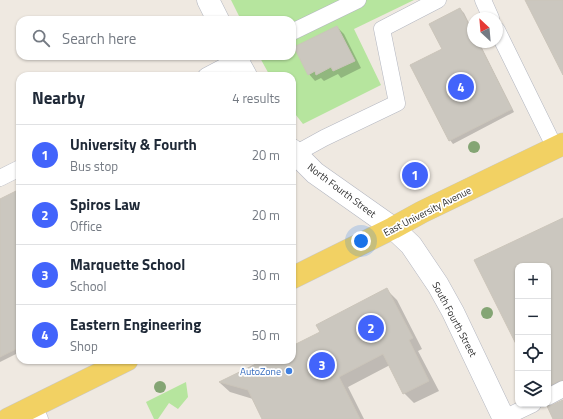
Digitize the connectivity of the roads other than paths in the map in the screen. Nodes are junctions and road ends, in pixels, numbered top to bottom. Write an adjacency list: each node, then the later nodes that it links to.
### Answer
1 (208, 0): 6 (street)
2 (358, 0): 7 (lane)
3 (438, 0): 12 (lane)
4 (483, 0): 5 (lane)
5 (488, 12)
6 (216, 16)
7 (296, 30)
8 (503, 41): 11 (lane)
9 (240, 62): 10 (lane)
10 (216, 72)
11 (559, 146): 16 (main road, East University Avenue)
12 (296, 151)
13 (296, 154): 16 (street, North Fourth Street)
14 (16, 170): 15 (lane)
15 (0, 178)
16 (393, 228): 17 (main road, East University Avenue); 24 (street, South Fourth Street)
17 (296, 276)
18 (120, 364): 22 (main road)
19 (563, 389): 20 (lane)
20 (551, 395)
21 (527, 407): 24 (lane)
22 (37, 413): 23 (main road)
23 (8, 419)
24 (503, 419)

